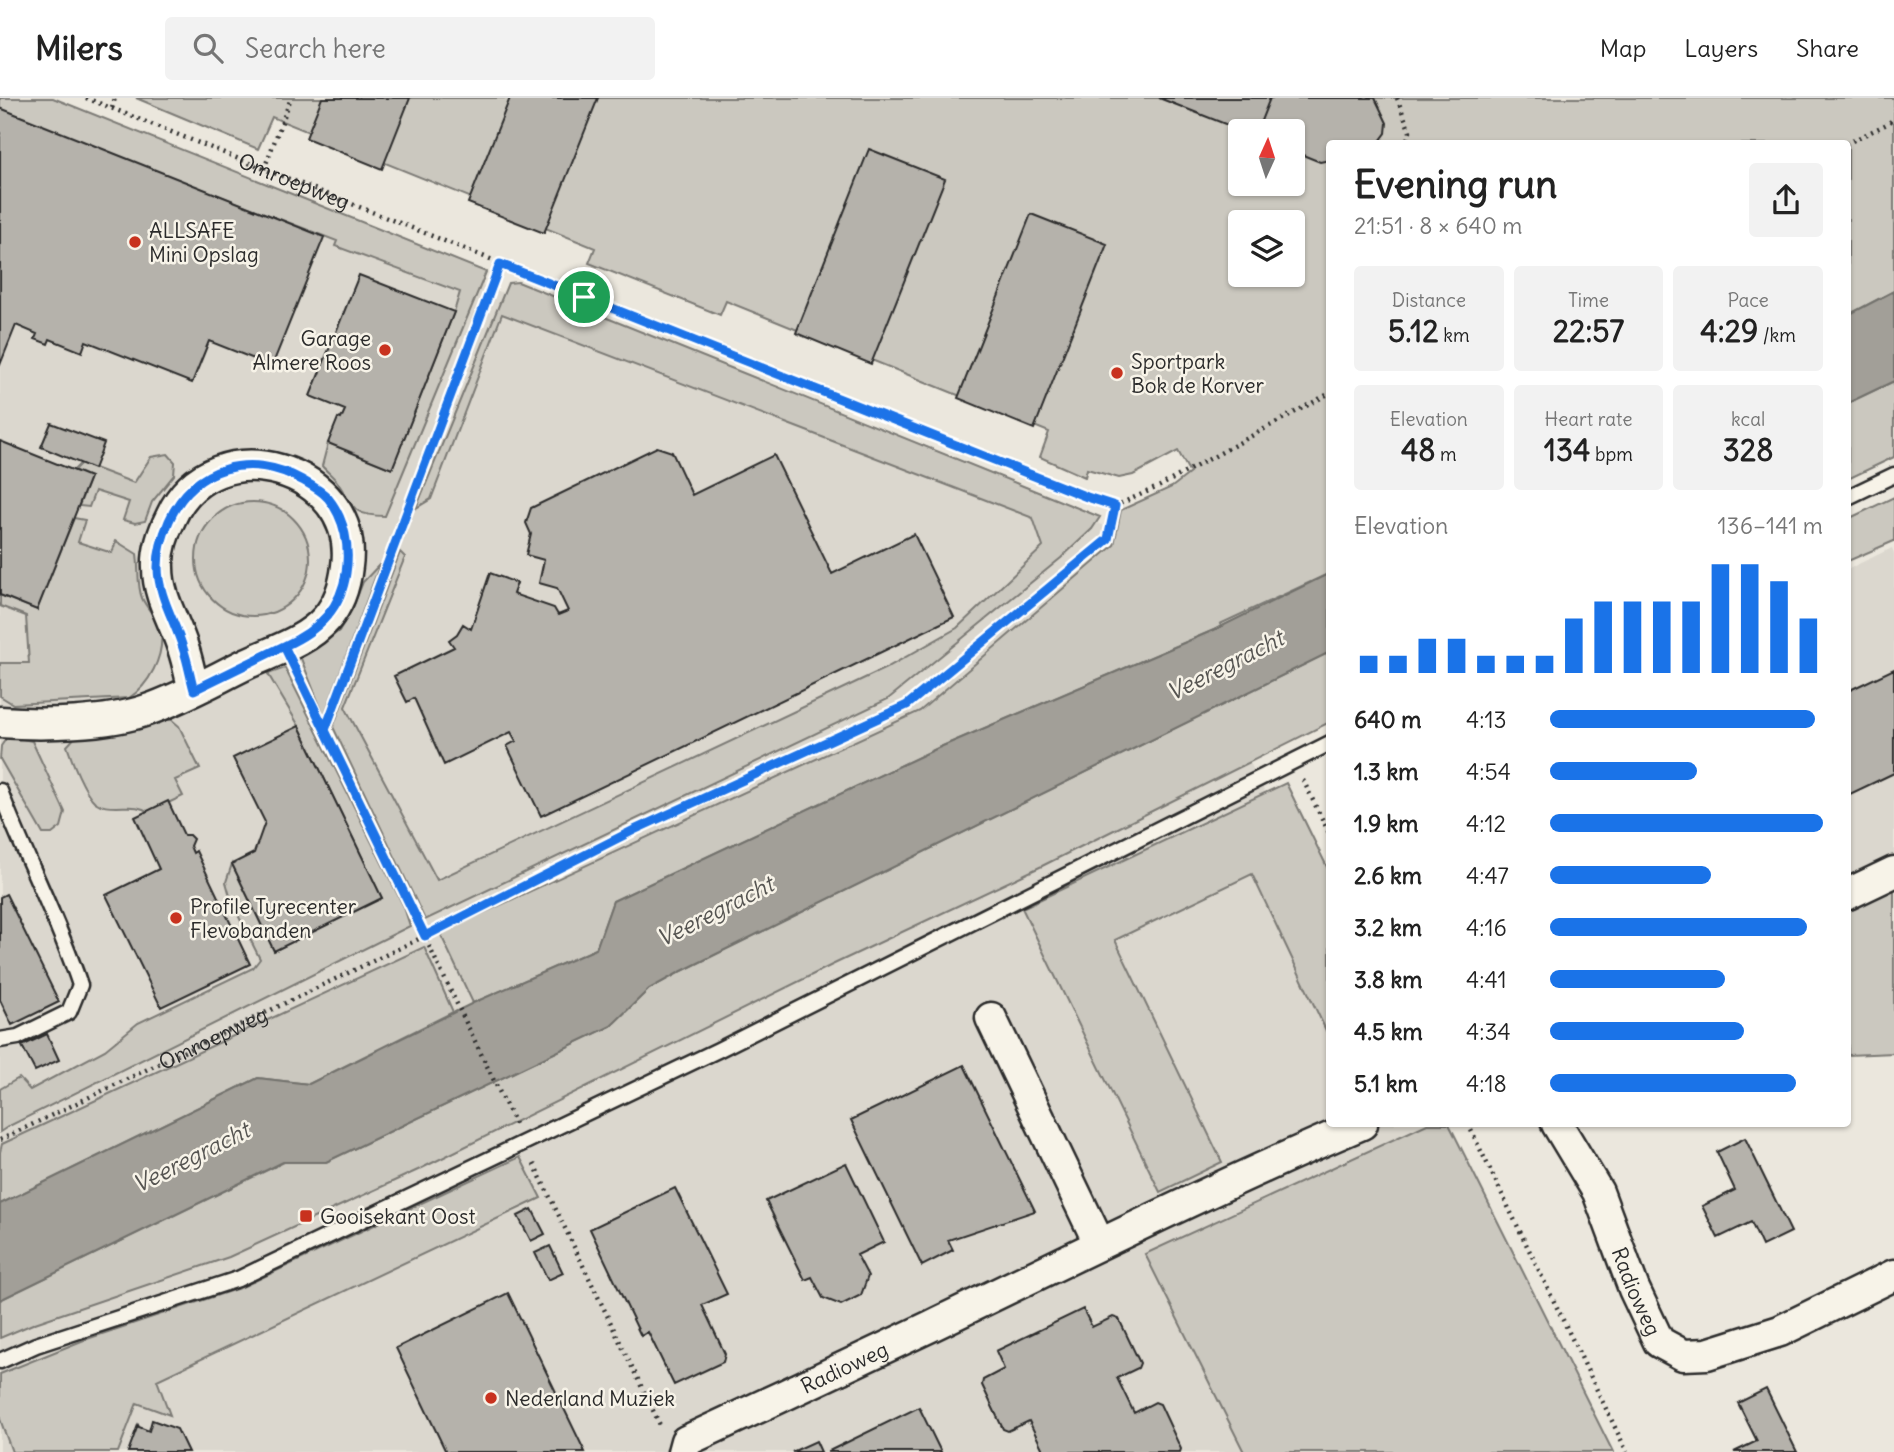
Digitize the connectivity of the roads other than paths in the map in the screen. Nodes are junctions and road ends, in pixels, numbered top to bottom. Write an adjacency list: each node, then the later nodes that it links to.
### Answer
1 (1894, 475): 2 (lane)
2 (1851, 496)
3 (194, 690): 3 (street); 4 (street)
4 (0, 722)
5 (1326, 745): 15 (lane)
6 (0, 791): 10 (lane)
7 (1894, 872): 8 (street)
8 (1851, 893)
9 (991, 1018): 13 (street)
10 (0, 1040)
11 (1355, 1127): 13 (street, Radioweg)
12 (1559, 1127): 14 (street, Radioweg)
13 (1099, 1243): 16 (street, Radioweg)
14 (1894, 1275)
15 (0, 1361)
16 (685, 1447)

